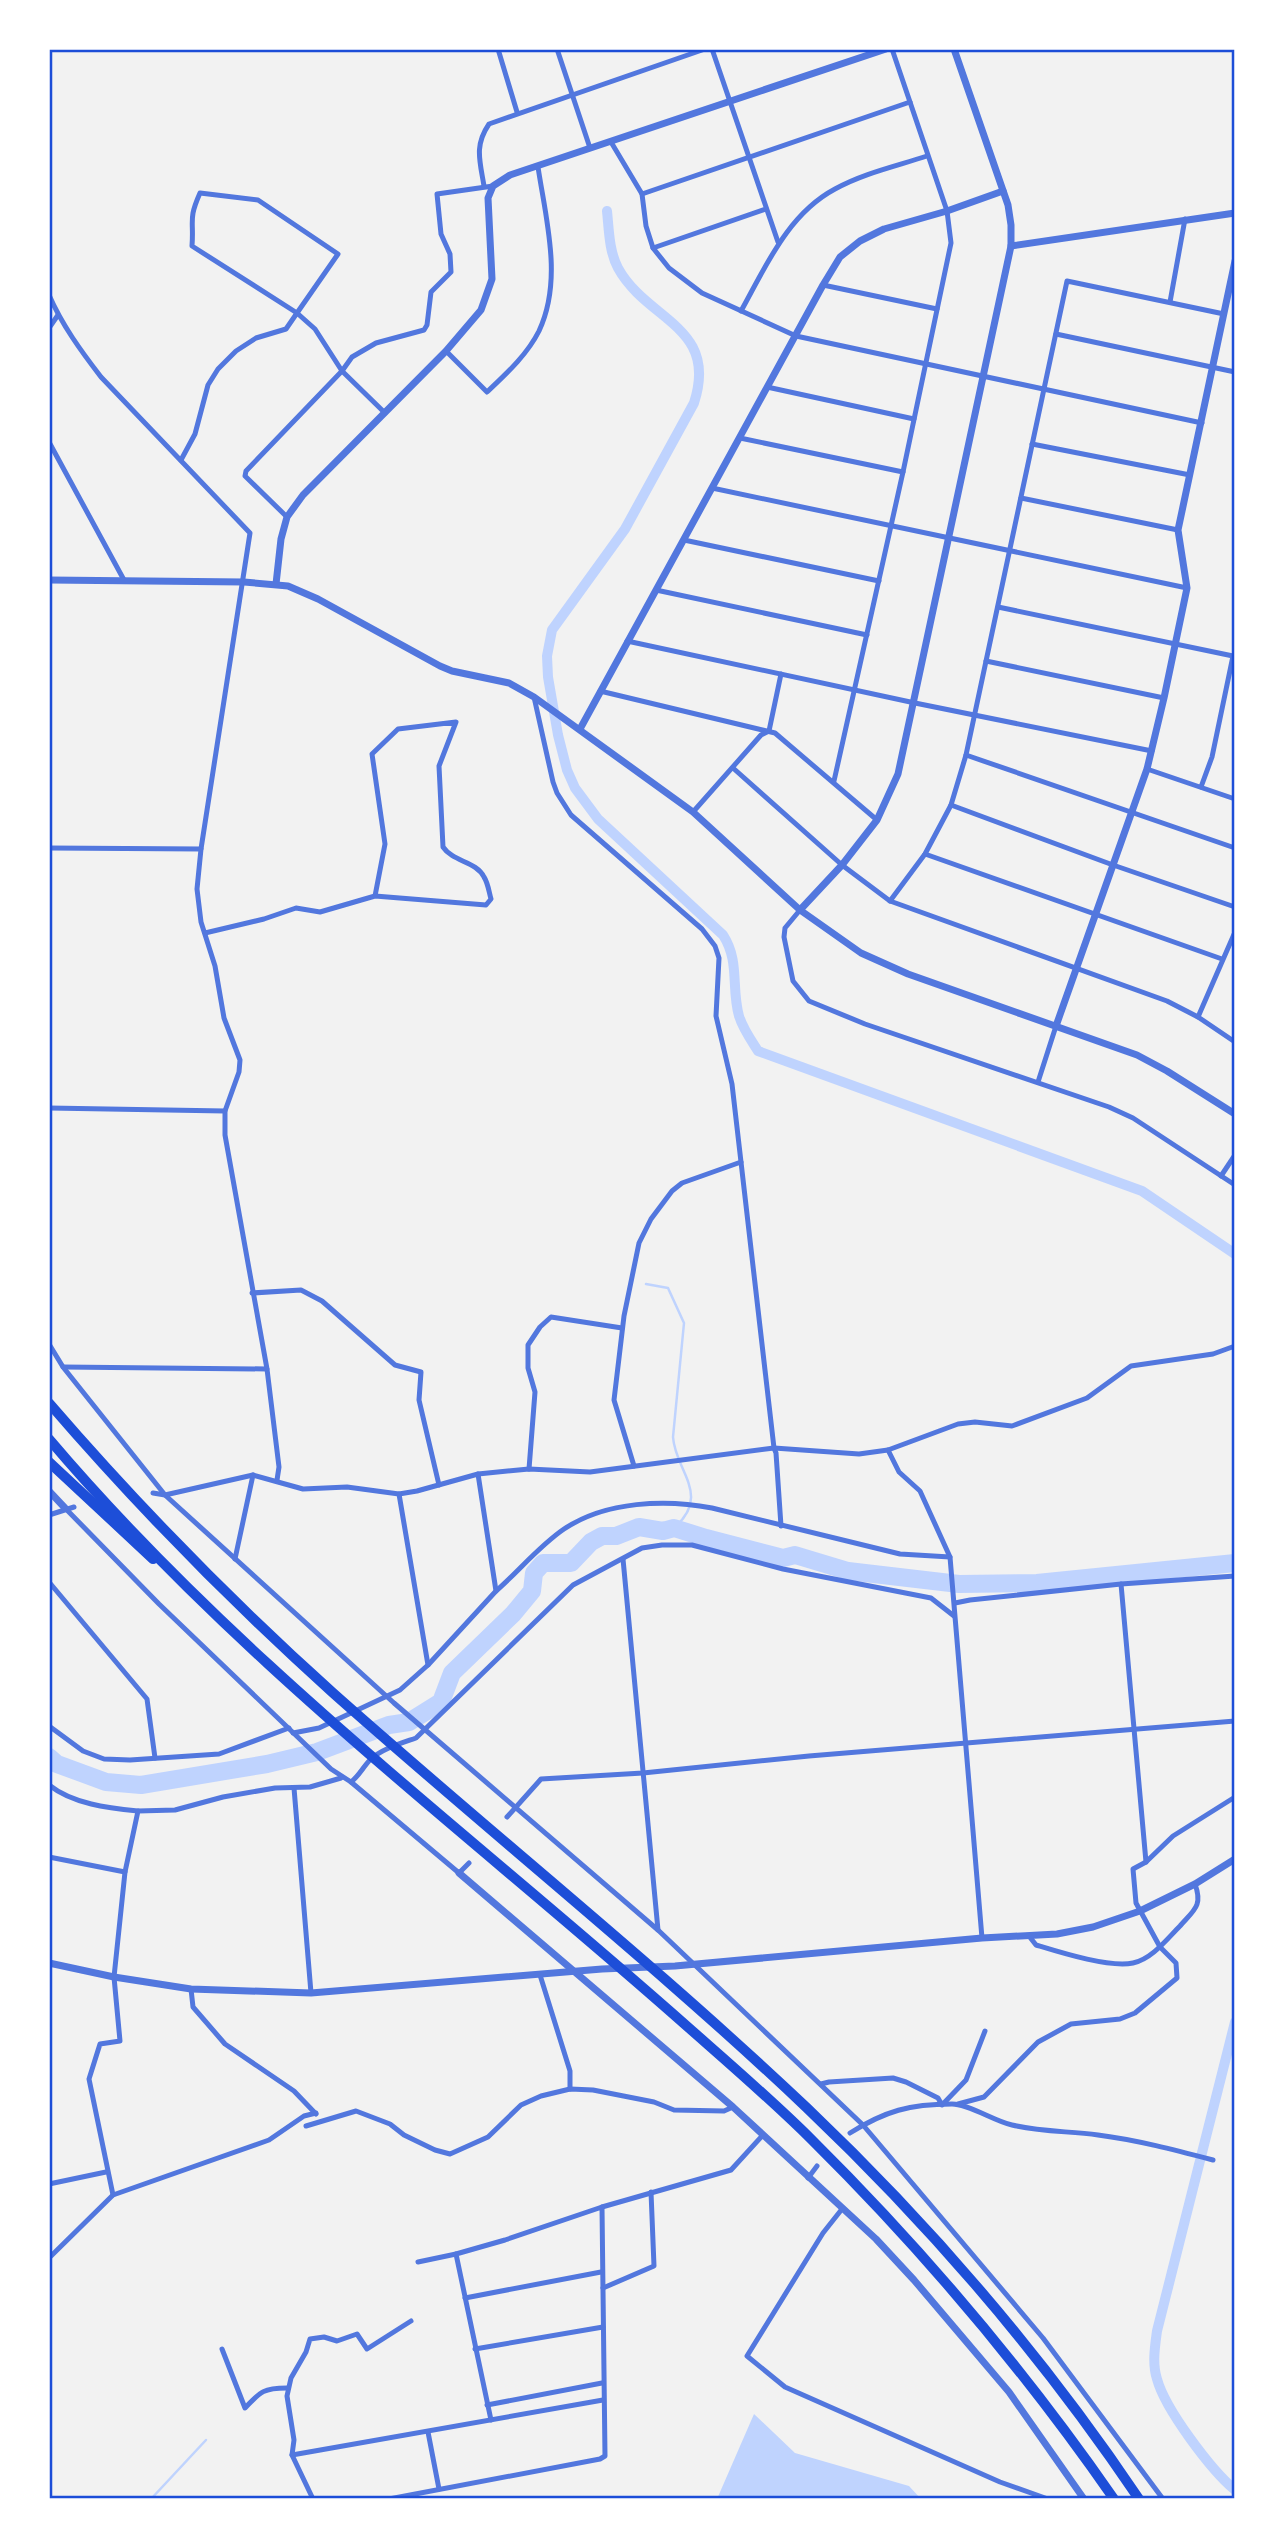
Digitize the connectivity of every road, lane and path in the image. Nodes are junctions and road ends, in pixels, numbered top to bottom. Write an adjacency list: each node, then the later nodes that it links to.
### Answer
1 (498, 49): 11 (street)
2 (557, 49): 8 (street)
3 (705, 49): 8 (street)
4 (712, 49): 9 (street)
5 (886, 49): 9 (street)
6 (892, 49): 10 (street)
7 (954, 49): 19 (street)
8 (572, 95): 11 (street); 13 (street)
9 (730, 102): 12 (street); 15 (street)
10 (909, 102): 14 (street); 15 (street)
11 (517, 113): 17 (street)
12 (611, 142): 13 (street); 20 (street)
13 (590, 148): 16 (street)
14 (928, 156): 22 (street); 25 (street)
15 (748, 157): 20 (street); 21 (street)
16 (538, 167): 18 (street); 40 (street)
17 (484, 186): 18 (street); 43 (street)
18 (493, 186): 40 (street)
19 (1003, 191): 22 (street); 26 (street)
20 (642, 194): 27 (street)
21 (766, 209): 25 (street); 27 (street)
22 (947, 211): 29 (street); 32 (street)
23 (1235, 212): 24 (street)
24 (1185, 219): 26 (street); 31 (street)
25 (778, 242): 33 (street)
26 (1011, 246): 45 (street)
27 (653, 248): 33 (street)
28 (1235, 261): 35 (street)
29 (823, 285): 32 (street); 39 (street)
30 (49, 295): 36 (street)
31 (1170, 302): 35 (street); 38 (street)
32 (937, 309): 41 (street)
33 (741, 311): 39 (street)
34 (297, 313): 34 (street); 43 (street); 54 (street)
35 (1224, 314): 42 (street)
36 (58, 315): 37 (street); 54 (street)
37 (49, 328)
38 (1055, 334): 42 (street); 47 (street)
39 (796, 336): 41 (street); 46 (street)
40 (446, 351): 48 (street)
41 (926, 363): 45 (street); 49 (street)
42 (1214, 367): 44 (street); 50 (street)
43 (342, 371): 48 (street); 59 (street)
44 (1235, 372)
45 (984, 376): 47 (street); 62 (street)
46 (767, 387): 49 (street); 51 (street)
47 (1044, 389): 50 (street); 53 (street)
48 (385, 413): 59 (street)
49 (914, 419): 55 (street)
50 (1202, 423): 56 (street)
51 (740, 438): 55 (street); 57 (street)
52 (49, 442): 66 (street)
53 (1032, 444): 56 (street); 58 (street)
54 (181, 460): 68 (street)
55 (903, 471): 60 (street)
56 (1190, 475): 61 (street)
57 (712, 488): 60 (street); 63 (street)
58 (1021, 498): 61 (street); 64 (street)
59 (287, 517): 69 (street)
60 (891, 527): 62 (street); 67 (street)
61 (1178, 530): 70 (street)
62 (949, 539): 64 (street); 82 (street)
63 (684, 540): 67 (street); 71 (street)
64 (1010, 553): 70 (street); 72 (street)
65 (49, 579): 66 (street)
66 (124, 580): 68 (street)
67 (879, 581): 73 (street)
68 (244, 582): 69 (street); 99 (street)
69 (276, 584): 80 (street)
70 (1187, 588): 75 (street)
71 (656, 590): 73 (street); 74 (street)
72 (998, 607): 75 (street); 76 (street)
73 (867, 635): 78 (street)
74 (627, 641): 77 (street); 79 (street)
75 (1175, 644): 81 (street); 91 (street)
76 (986, 661): 81 (street); 83 (street)
77 (781, 674): 78 (street); 85 (street)
78 (855, 690): 82 (street); 90 (street)
79 (600, 691): 84 (street); 85 (street)
80 (536, 698): 84 (street); 120 (street)
81 (1164, 698): 86 (street)
82 (915, 703): 83 (street); 96 (street)
83 (974, 715): 86 (street); 87 (street)
84 (580, 729): 94 (street)
85 (769, 731): 88 (street); 90 (street)
86 (1152, 751): 89 (street)
87 (966, 755): 93 (street); 95 (street)
88 (733, 768): 94 (street); 101 (street)
89 (1147, 769): 91 (street); 95 (street)
90 (834, 781): 96 (street)
91 (1201, 787): 92 (street)
92 (1235, 799)
93 (951, 805): 100 (street); 102 (street)
94 (693, 812): 106 (street)
95 (1132, 812): 98 (street); 102 (street)
96 (877, 820): 101 (street)
97 (49, 848): 99 (street)
98 (1235, 848)
99 (201, 849): 109 (street)
100 (925, 854): 104 (street); 107 (street)
101 (842, 865): 104 (street); 106 (street)
102 (1113, 866): 105 (street); 107 (street)
103 (375, 897): 103 (street); 109 (street)
104 (890, 901): 111 (street)
105 (1235, 907)
106 (800, 910): 113 (street); 115 (street)
107 (1096, 915): 110 (street); 111 (street)
108 (1235, 932): 110 (street)
109 (205, 933): 117 (street)
110 (1222, 958): 112 (street)
111 (1077, 968): 112 (street); 113 (street)
112 (1198, 1017): 114 (street)
113 (1056, 1026): 115 (street); 118 (street)
114 (1235, 1042)
115 (1038, 1082): 121 (street)
116 (49, 1108): 117 (street)
117 (225, 1111): 123 (street)
118 (1235, 1114)
119 (1235, 1155): 121 (street)
120 (741, 1163): 124 (street); 133 (street)
121 (1221, 1176): 122 (street)
122 (1235, 1185)
123 (252, 1293): 128 (street); 141 (street)
124 (622, 1328): 136 (street); 137 (street)
125 (49, 1344): 127 (street)
126 (1235, 1346): 134 (street)
127 (63, 1367): 128 (street); 145 (street)
128 (267, 1369): 140 (street)
129 (49, 1395): 131 (highway)
130 (49, 1403): 131 (highway)
131 (78, 1437): 241 (highway)
132 (49, 1439): 159 (highway)
133 (774, 1448): 134 (street); 136 (street); 148 (street)
134 (888, 1450): 149 (street)
135 (49, 1462): 159 (highway)
136 (634, 1466): 137 (street)
137 (529, 1469): 138 (street)
138 (478, 1474): 141 (street); 155 (street)
139 (253, 1475): 140 (street); 145 (street); 150 (street)
140 (277, 1480): 144 (street)
141 (439, 1485): 144 (street)
142 (49, 1491): 146 (street)
143 (153, 1493): 145 (street)
144 (399, 1493): 158 (street)
145 (165, 1495): 150 (street)
146 (69, 1507): 147 (street); 165 (street)
147 (49, 1515)
148 (781, 1526): 149 (street); 155 (street)
149 (950, 1558): 156 (street)
150 (235, 1559): 160 (street)
151 (623, 1559): 157 (street); 163 (street); 168 (street)
152 (1235, 1576): 154 (street)
153 (49, 1583): 167 (street)
154 (1121, 1584): 156 (street); 164 (street)
155 (496, 1591): 158 (street)
156 (954, 1601): 157 (street)
157 (954, 1615): 166 (street)
158 (428, 1665): 160 (street)
159 (278, 1672): 240 (highway)
160 (387, 1696): 163 (street); 165 (street)
161 (1235, 1721): 164 (street)
162 (49, 1726): 167 (street)
163 (425, 1729): 170 (street); 174 (street)
164 (1133, 1731): 166 (street); 179 (street)
165 (293, 1733): 167 (street); 169 (street)
166 (967, 1743): 168 (street); 187 (street)
167 (155, 1759)
168 (643, 1773): 174 (street); 185 (street)
169 (341, 1778): 170 (street); 172 (street)
170 (351, 1782): 182 (street)
171 (49, 1785): 175 (street)
172 (295, 1788): 175 (street); 195 (street)
173 (1235, 1797): 179 (street)
174 (516, 1808): 176 (street); 185 (street)
175 (138, 1811): 181 (street)
176 (507, 1817)
177 (49, 1857): 181 (street)
178 (1235, 1859): 183 (street)
179 (1146, 1862): 184 (street)
180 (469, 1863): 182 (street)
181 (125, 1872): 193 (street)
182 (460, 1872): 191 (street)
183 (1195, 1884): 184 (street); 188 (street)
184 (1140, 1911): 186 (street); 188 (street)
185 (658, 1930): 190 (street)
186 (1029, 1936): 187 (street); 188 (street)
187 (982, 1938): 190 (street)
188 (1160, 1947): 199 (street)
189 (49, 1964): 193 (street)
190 (693, 1964): 191 (street); 197 (street)
191 (576, 1972): 192 (street); 201 (street)
192 (540, 1975): 195 (street); 198 (street)
193 (114, 1977): 194 (street); 210 (street)
194 (191, 1989): 195 (street); 202 (street)
195 (311, 1993)
196 (985, 2031): 200 (street)
197 (821, 2084): 200 (street); 204 (street)
198 (570, 2089): 201 (street); 203 (street)
199 (958, 2104): 200 (street); 208 (street)
200 (942, 2105): 204 (street)
201 (733, 2107): 207 (street)
202 (316, 2113): 203 (street); 214 (street)
203 (317, 2121): 205 (street)
204 (863, 2125): 206 (street); 242 (street)
205 (306, 2126)
206 (850, 2133)
207 (763, 2135): 211 (street); 213 (street)
208 (1213, 2160)
209 (817, 2166): 211 (street)
210 (106, 2172): 212 (street); 214 (street)
211 (808, 2178): 216 (street)
212 (49, 2184)
213 (651, 2192): 215 (street); 221 (street)
214 (113, 2195): 218 (street)
215 (602, 2207): 217 (street); 220 (street)
216 (842, 2208): 235 (street); 238 (street)
217 (456, 2253): 219 (street); 222 (street)
218 (49, 2258)
219 (418, 2263)
220 (601, 2272): 221 (street); 222 (street)
221 (603, 2288): 224 (street)
222 (464, 2298): 226 (street)
223 (411, 2321): 228 (street)
224 (603, 2327): 226 (street); 227 (street)
225 (222, 2349): 228 (street)
226 (475, 2349): 230 (street)
227 (602, 2382): 229 (street); 230 (street)
228 (287, 2389): 233 (street)
229 (603, 2400): 231 (street); 234 (street)
230 (487, 2406): 231 (street)
231 (491, 2420): 232 (street)
232 (428, 2432): 233 (street); 234 (street)
233 (292, 2455): 236 (street)
234 (439, 2489): 237 (street)
235 (1083, 2497): 239 (street)
236 (313, 2499)
237 (389, 2499)
238 (1048, 2499)
239 (1072, 2499)
240 (1114, 2499)
241 (1139, 2499)
242 (1163, 2499)

